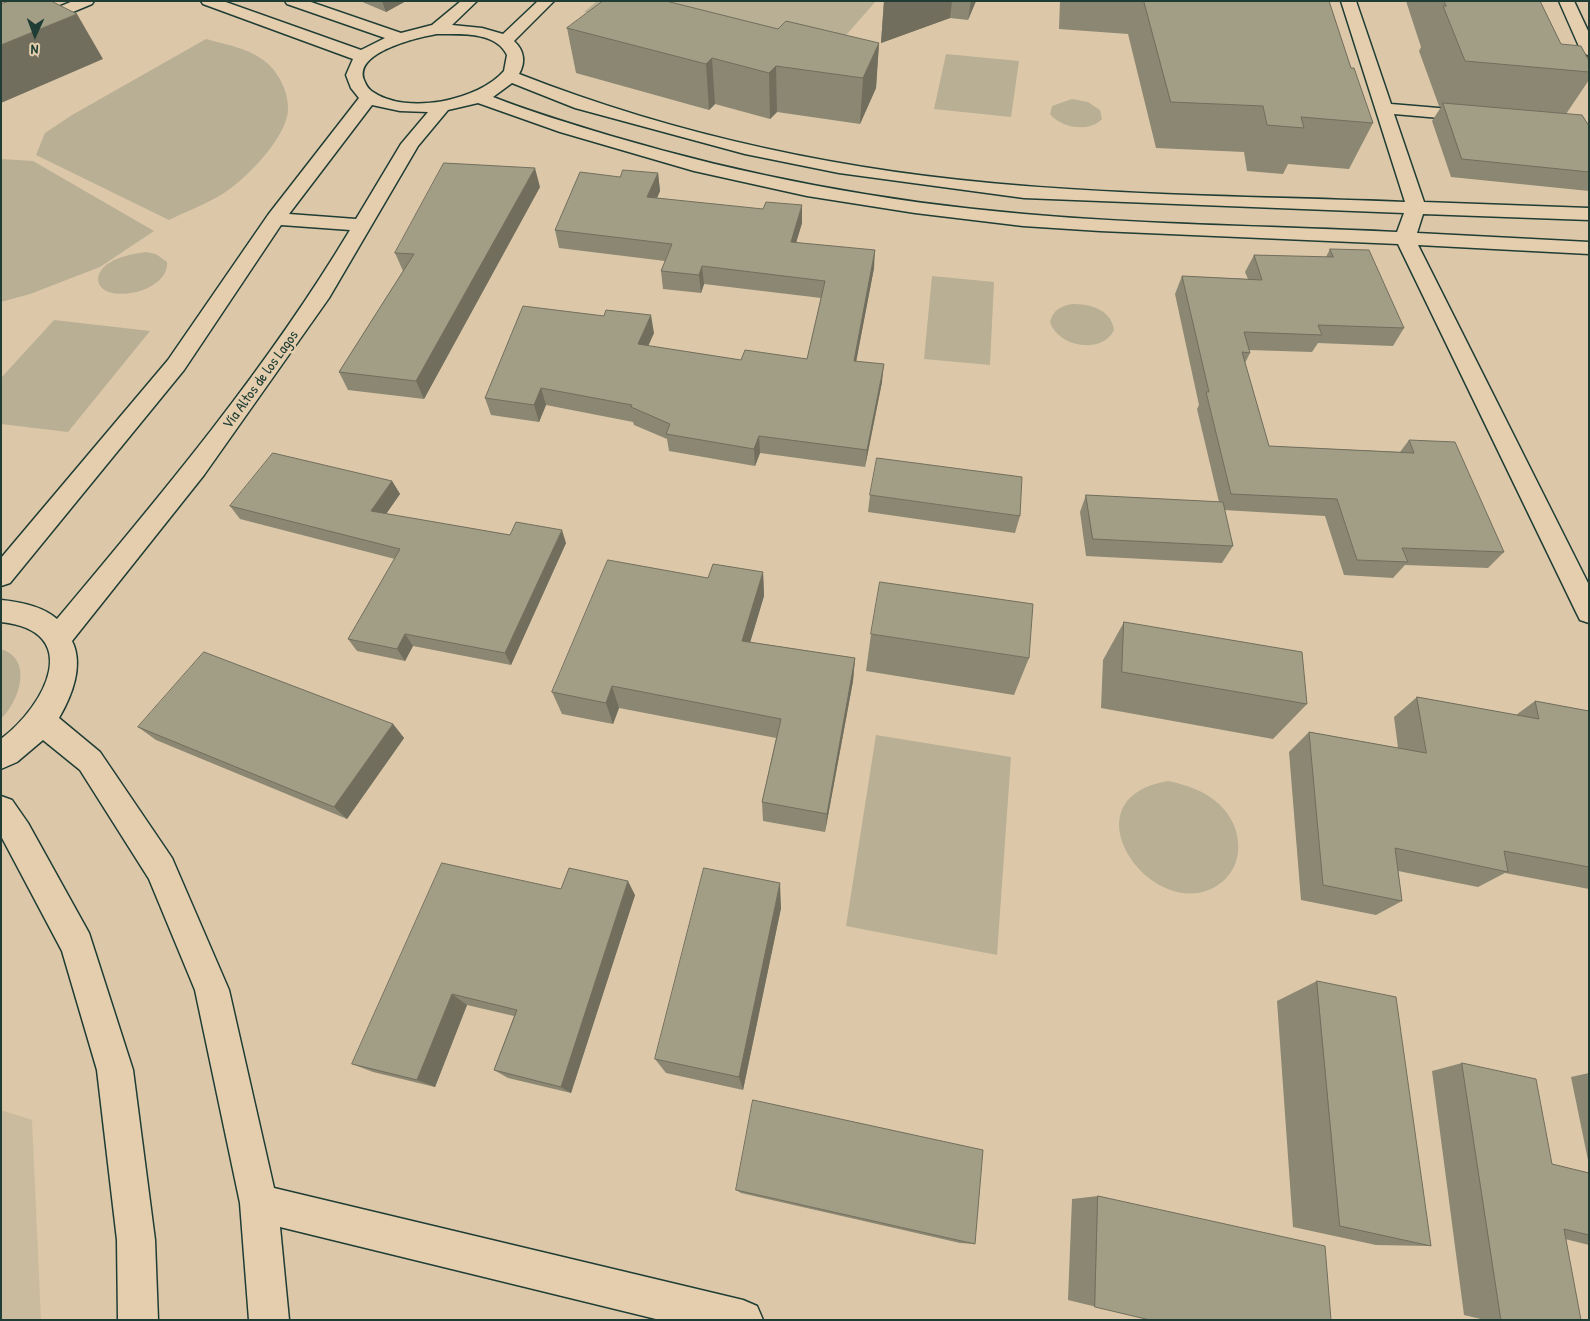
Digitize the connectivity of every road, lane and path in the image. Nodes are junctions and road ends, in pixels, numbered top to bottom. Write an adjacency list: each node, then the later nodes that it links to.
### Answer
1 (87, 1): 9 (street)
2 (208, 1): 13 (street)
3 (292, 1): 10 (street)
4 (470, 1): 8 (street)
5 (547, 1): 11 (street)
6 (1348, 1): 18 (street)
7 (1566, 1): 12 (street)
8 (437, 29): 10 (street); 11 (street)
9 (1, 37)
10 (398, 37): 13 (street)
11 (504, 41): 14 (street)
12 (1589, 51)
13 (364, 57): 15 (street)
14 (510, 76): 16 (street); 20 (street)
15 (369, 97): 17 (street); 22 (street)
16 (478, 97): 17 (street); 24 (street)
17 (442, 106): 23 (street, Vía Altos de los Lagos)
18 (1382, 108): 19 (street); 20 (street)
19 (1487, 118)
20 (1416, 206): 21 (street); 24 (street)
21 (1589, 214)
22 (275, 219): 23 (street); 26 (street)
23 (362, 225): 29 (street, Vía Altos de los Lagos)
24 (1405, 238): 25 (street); 28 (street)
25 (1589, 248)
26 (1, 576)
27 (1, 612): 29 (street)
28 (1589, 612)
29 (58, 638): 30 (street)
30 (41, 721): 31 (street); 33 (street)
31 (1, 756)
32 (1, 810): 34 (street)
33 (259, 1203): 35 (street); 36 (street)
34 (138, 1320)
35 (269, 1320)
36 (743, 1320)

